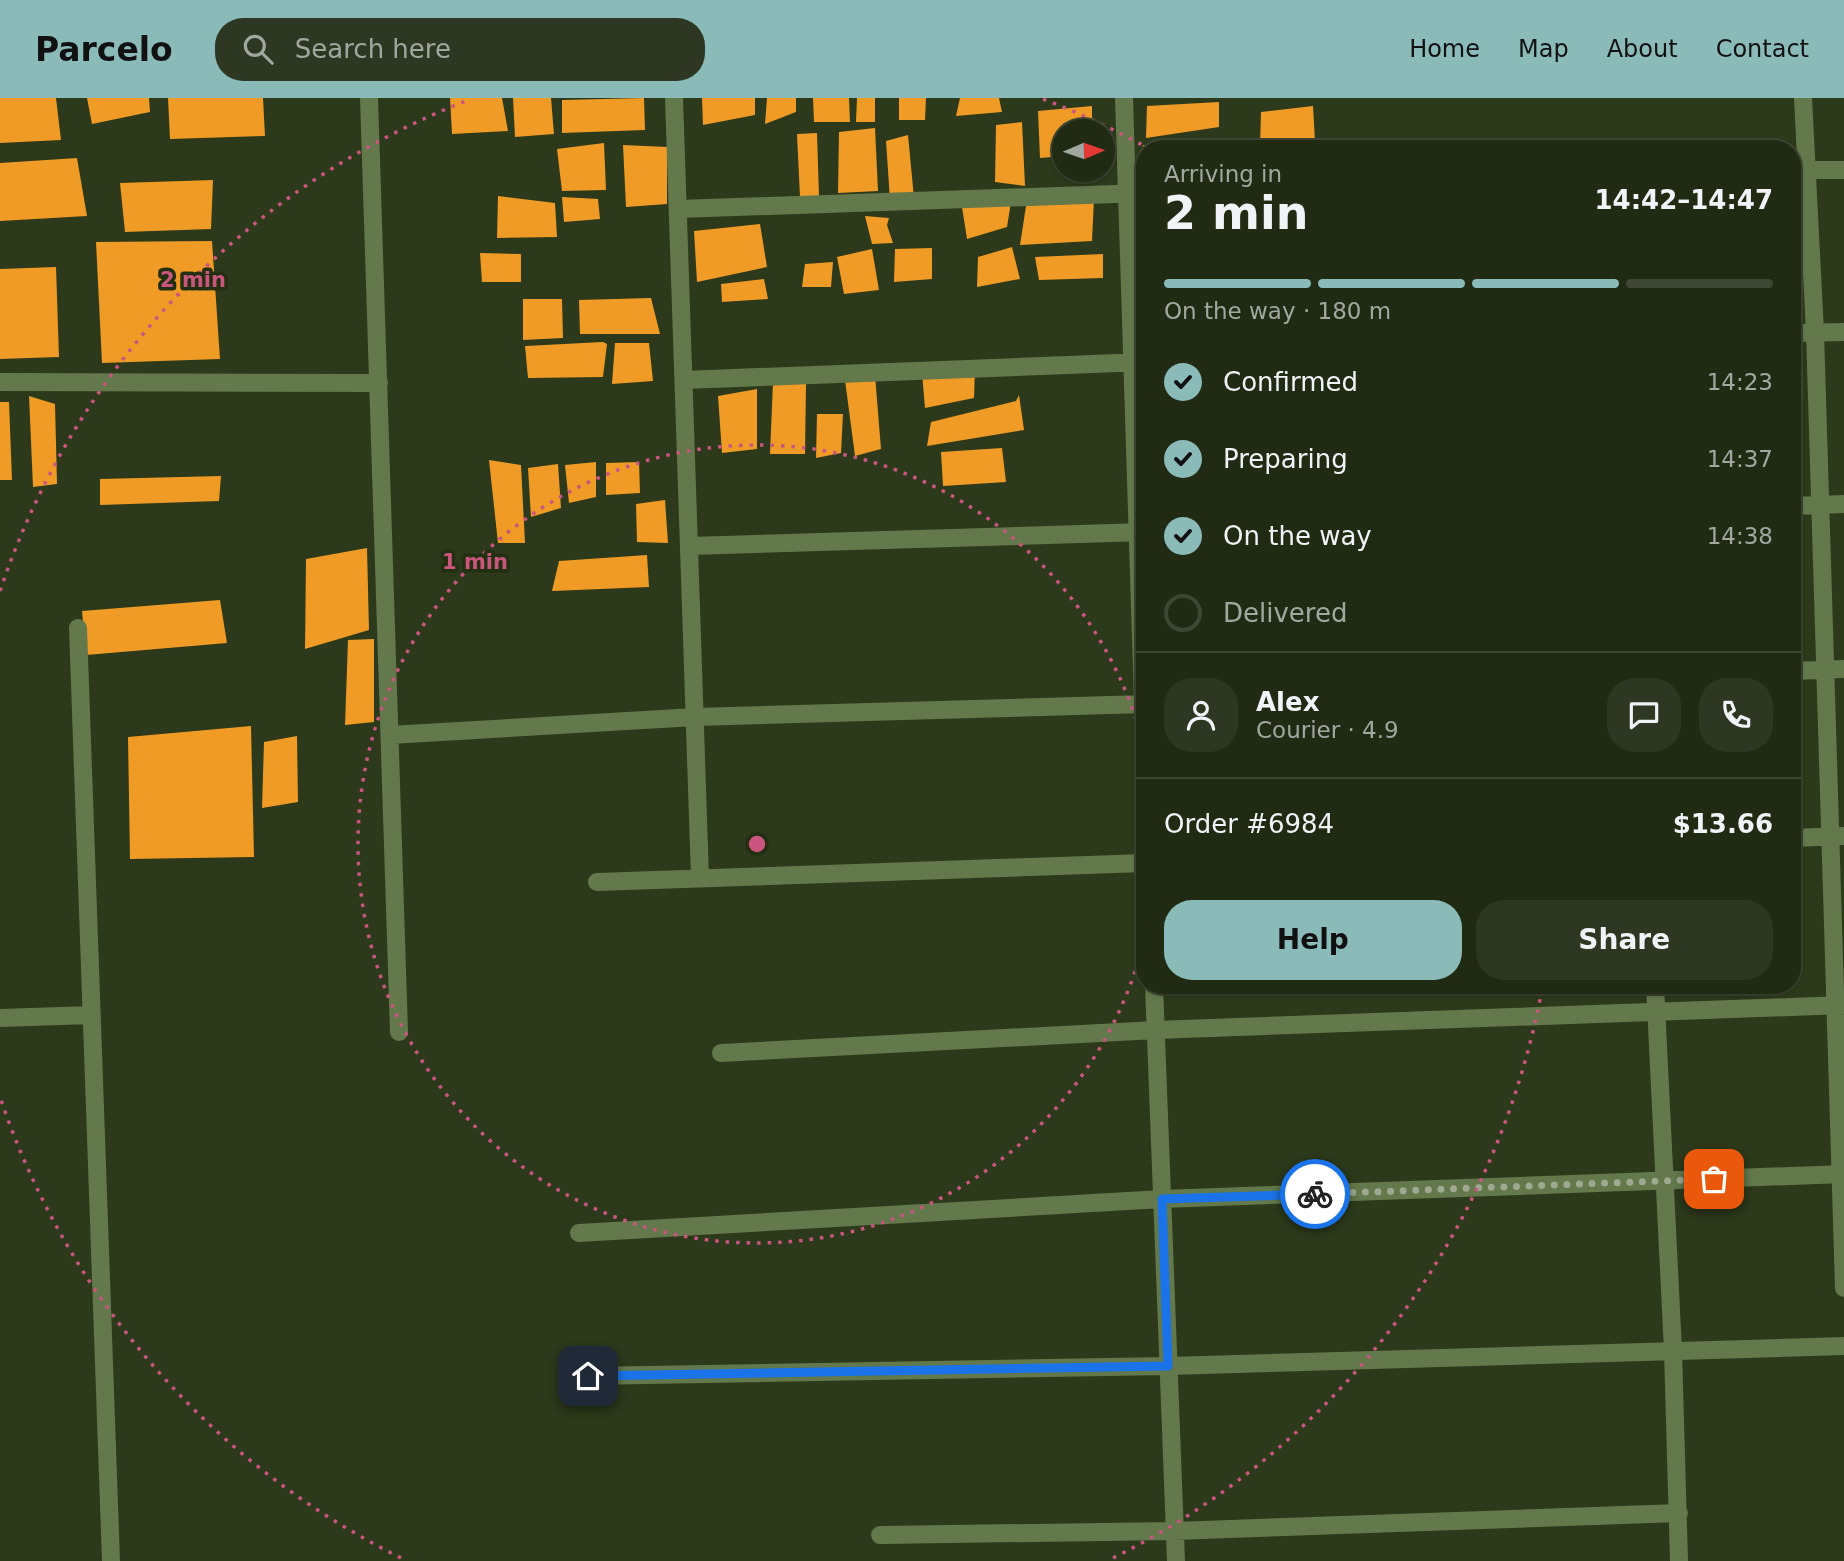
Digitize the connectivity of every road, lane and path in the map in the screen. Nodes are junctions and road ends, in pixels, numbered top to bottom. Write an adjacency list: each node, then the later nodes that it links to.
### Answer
1 (369, 98): 19 (street)
2 (674, 98): 11 (street)
3 (1124, 98): 9 (street)
4 (1803, 98): 5 (street)
5 (1801, 140)
6 (1801, 170): 7 (street)
7 (1844, 170)
8 (1801, 190): 12 (street)
9 (1125, 193): 10 (street); 11 (street); 15 (street)
10 (1136, 193)
11 (679, 209): 17 (street)
12 (1815, 332): 13 (street); 14 (street); 21 (street)
13 (1844, 332)
14 (1801, 333)
15 (1136, 336)
16 (1136, 362): 17 (street)
17 (684, 380): 24 (street)
18 (0, 382): 19 (street)
19 (379, 383): 31 (street)
20 (1844, 504): 21 (street)
21 (1819, 505): 22 (street); 27 (street)
22 (1801, 506)
23 (1136, 532): 24 (street)
24 (690, 546): 30 (street)
25 (78, 628): 41 (street)
26 (1844, 669): 27 (street)
27 (1824, 670): 28 (street); 32 (street)
28 (1801, 671)
29 (1136, 704): 30 (street)
30 (695, 717): 31 (street); 35 (street)
31 (390, 735): 44 (street)
32 (1837, 836): 33 (street); 39 (street)
33 (1801, 838)
34 (1136, 863): 35 (street)
35 (700, 878): 36 (street)
36 (597, 882)
37 (1154, 994): 43 (street)
38 (1655, 994): 40 (street)
39 (1840, 1005): 40 (street); 46 (street)
40 (1656, 1012): 43 (street); 47 (street)
41 (91, 1016): 42 (street); 58 (street)
42 (0, 1018)
43 (1156, 1030): 45 (street); 48 (street)
44 (399, 1032)
45 (721, 1053)
46 (1842, 1174): 47 (street); 50 (street)
47 (1664, 1181): 48 (street); 52 (street)
48 (1162, 1199): 49 (street); 53 (street)
49 (579, 1233)
50 (1844, 1288)
51 (1844, 1346): 52 (street)
52 (1673, 1351): 53 (street); 55 (street)
53 (1168, 1366): 54 (street); 56 (street)
54 (588, 1376)
55 (1679, 1513): 56 (street); 60 (street)
56 (1174, 1531): 57 (street); 59 (street)
57 (880, 1535)
58 (111, 1561)
59 (1176, 1561)
60 (1679, 1561)

